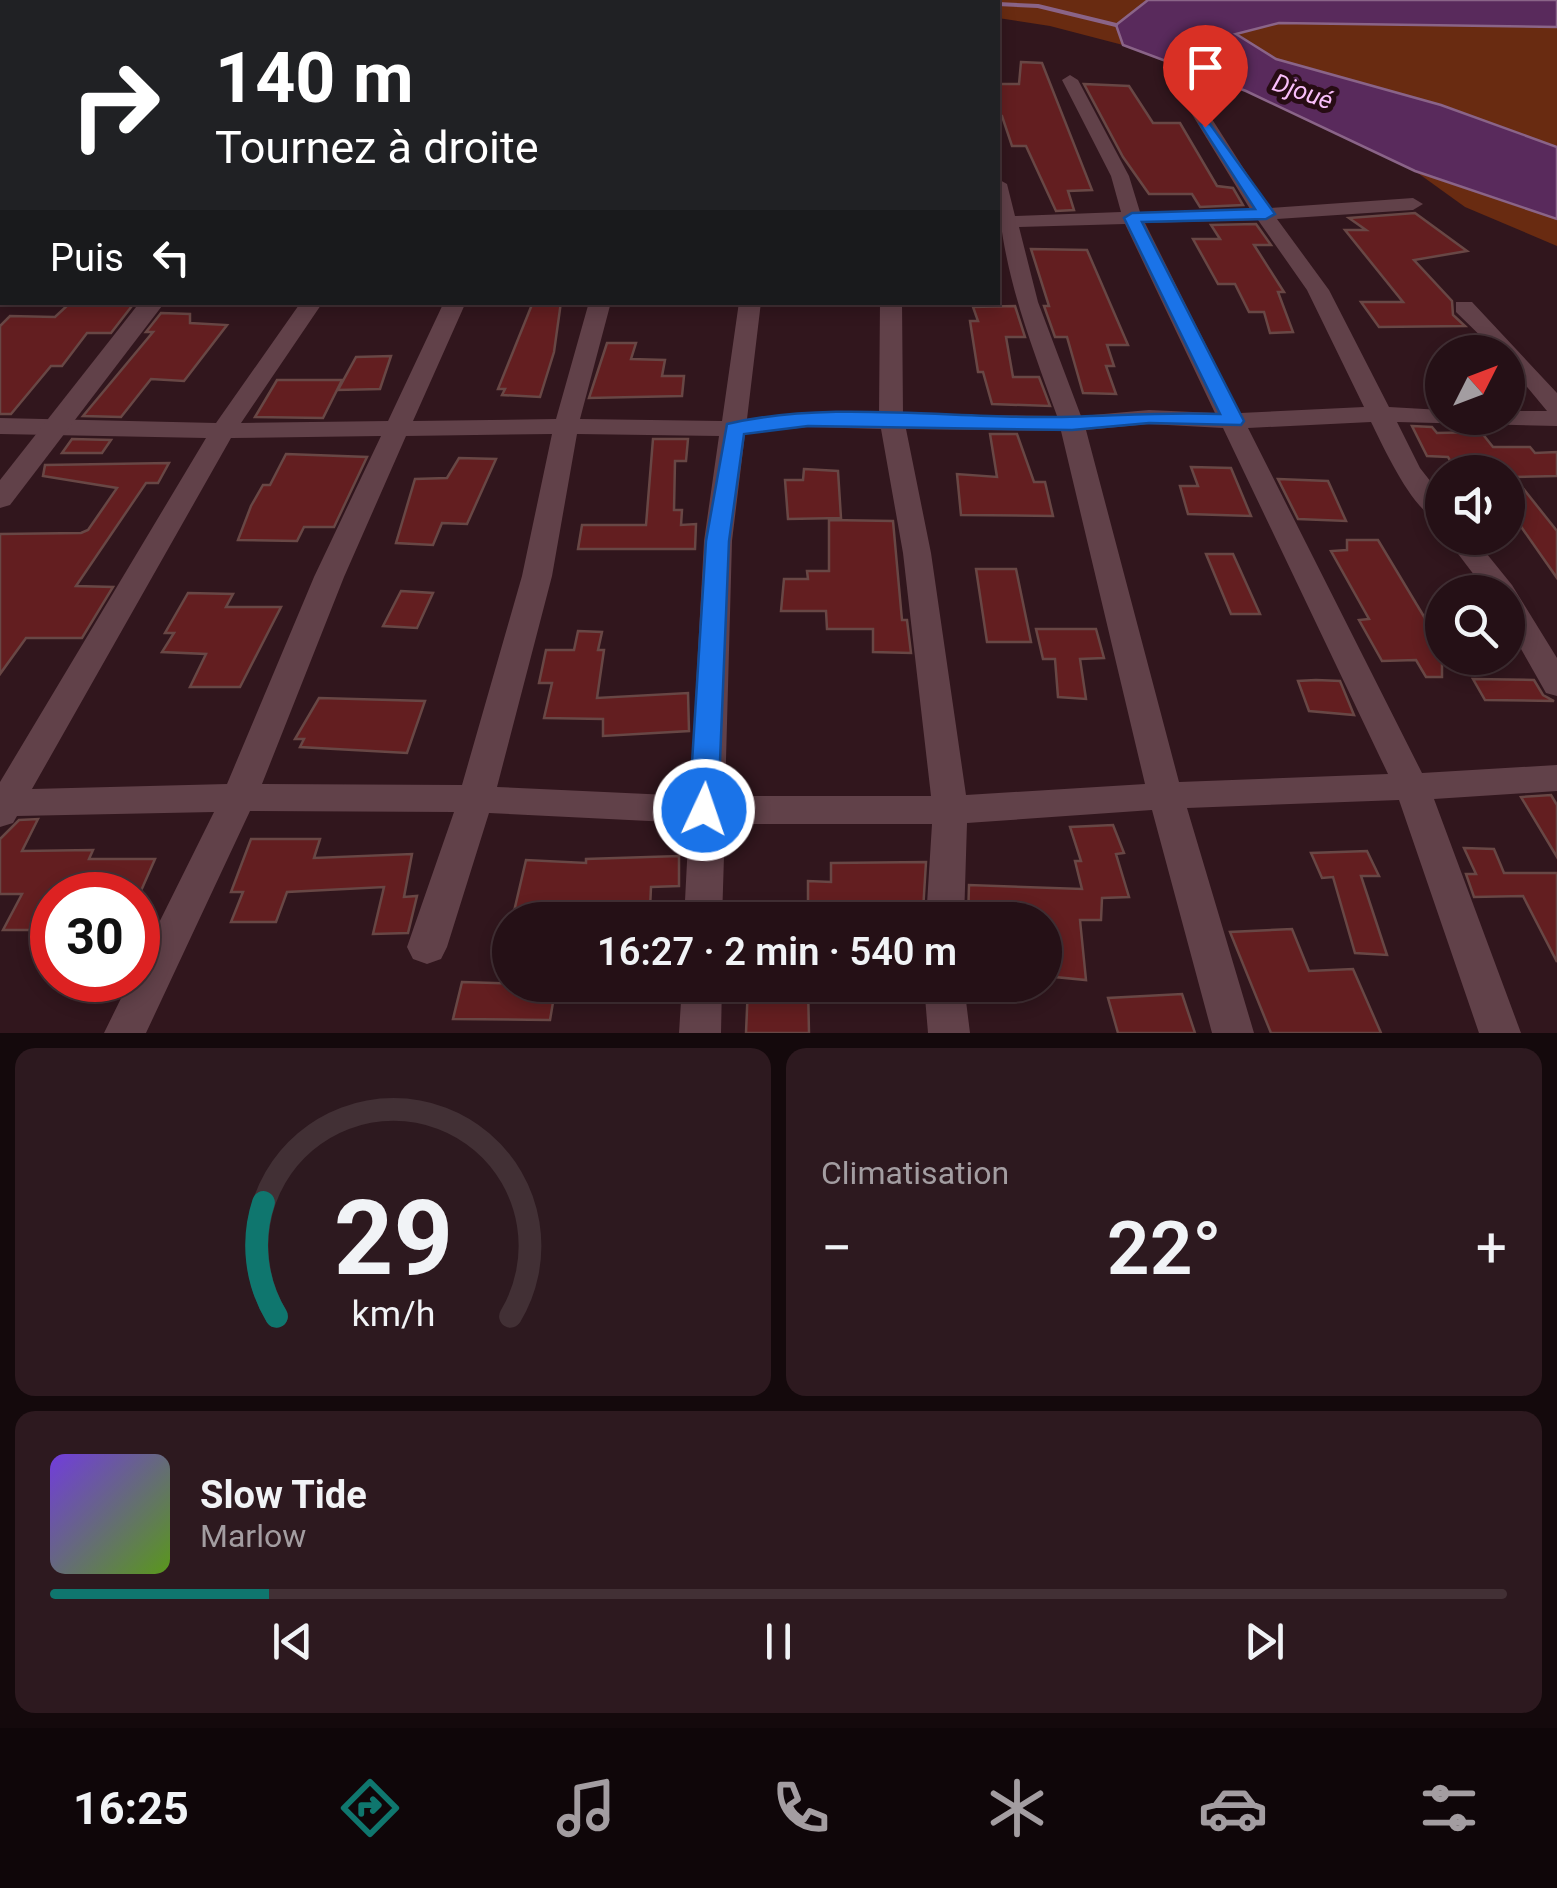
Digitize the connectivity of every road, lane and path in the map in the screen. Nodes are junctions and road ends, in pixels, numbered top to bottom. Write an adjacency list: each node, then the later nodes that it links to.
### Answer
1 (1070, 80): 5 (street)
2 (1179, 80): 4 (street)
3 (1414, 204): 4 (street)
4 (1266, 214): 5 (street); 15 (street)
5 (1132, 218): 6 (street); 19 (street)
6 (1003, 222): 21 (street)
7 (151, 305): 24 (street)
8 (310, 305): 27 (street)
9 (453, 305): 26 (street)
10 (599, 305): 23 (street)
11 (750, 305): 25 (street)
12 (891, 305): 20 (street)
13 (1464, 306): 14 (street)
14 (1557, 408)
15 (1380, 414): 16 (street); 19 (street); 28 (street)
16 (1425, 417)
17 (1525, 418): 18 (street)
18 (1557, 418)
19 (1234, 421): 21 (street); 35 (street)
20 (892, 422): 21 (street); 25 (street); 41 (street)
21 (1072, 424): 36 (street)
22 (0, 426): 24 (street)
23 (566, 426): 25 (street); 26 (street); 38 (street)
24 (58, 427): 27 (street); 29 (street)
25 (734, 428): 40 (street)
26 (400, 429): 27 (street); 37 (street)
27 (223, 431): 39 (street)
28 (1425, 492)
29 (0, 499)
30 (1473, 555): 31 (street)
31 (1489, 575)
32 (1525, 630): 33 (street)
33 (1557, 685)
34 (1557, 778): 35 (street)
35 (1412, 787): 36 (street); 51 (street)
36 (1165, 794): 41 (street); 50 (street)
37 (239, 798): 38 (street); 39 (street); 47 (street)
38 (476, 800): 40 (street); 44 (street)
39 (2, 806)
40 (704, 810): 41 (street); 42 (street)
41 (950, 810): 43 (street)
42 (703, 902)
43 (946, 902)
44 (427, 946)
45 (701, 1002): 48 (street)
46 (946, 1002): 49 (street)
47 (125, 1033)
48 (700, 1033)
49 (949, 1033)
50 (1233, 1033)
51 (1500, 1033)

